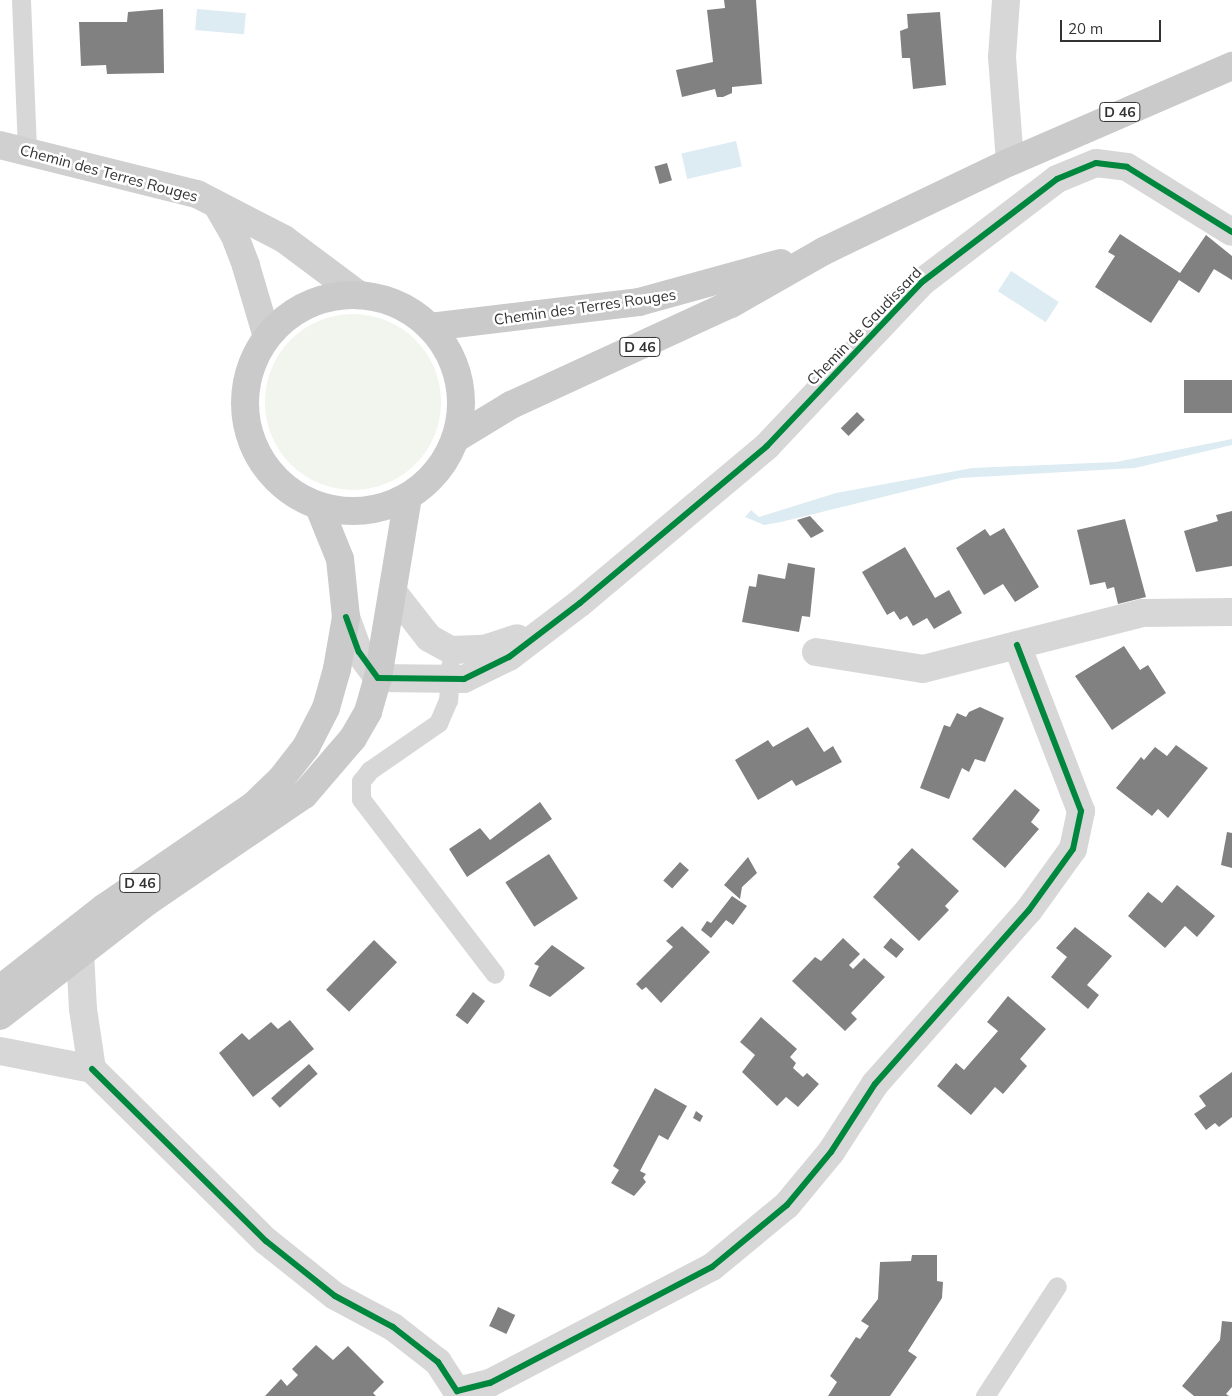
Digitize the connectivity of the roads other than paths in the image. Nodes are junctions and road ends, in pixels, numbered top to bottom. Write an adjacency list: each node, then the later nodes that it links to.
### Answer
1 (20, 0): 5 (lane)
2 (1006, 0): 6 (street)
3 (1232, 66): 6 (main road, D 46)
4 (0, 144): 5 (main road, Chemin des Terres Rouges)
5 (27, 150): 7 (main road, Chemin des Terres Rouges)
6 (1010, 162): 9 (main road, Chemin des Terres Rouges / D 46)
7 (217, 205): 10 (main road, Chemin des Terres Rouges); 12 (main road, Chemin des Terres Rouges)
8 (1232, 232): 19 (street, Chemin de Gaudissard)
9 (824, 251): 11 (main road, Chemin des Terres Rouges / D 46); 13 (main road, Chemin des Terres Rouges / D 46)
10 (359, 295): 11 (main road); 12 (main road)
11 (430, 327): 13 (main road)
12 (267, 337): 15 (main road)
13 (455, 439): 14 (main road)
14 (408, 497): 15 (main road); 16 (main road, D 46)
15 (319, 507): 18 (main road, D 46)
16 (393, 592): 21 (street); 23 (main road, D 46)
17 (1232, 612): 20 (street)
18 (346, 618): 23 (street); 27 (main road, D 46)
19 (547, 628): 21 (street); 24 (street, Chemin de Gaudissard)
20 (1017, 644): 22 (street); 32 (street)
21 (452, 650): 24 (lane)
22 (816, 652)
23 (378, 678): 24 (street, Chemin de Gaudissard); 25 (main road, D 46)
24 (448, 679): 26 (lane)
25 (80, 952): 28 (main road, D 46); 30 (street)
26 (494, 974)
27 (0, 988)
28 (0, 1016)
29 (0, 1051): 30 (street)
30 (92, 1069): 32 (street)
31 (1057, 1286): 33 (lane)
32 (456, 1394)
33 (985, 1396)

